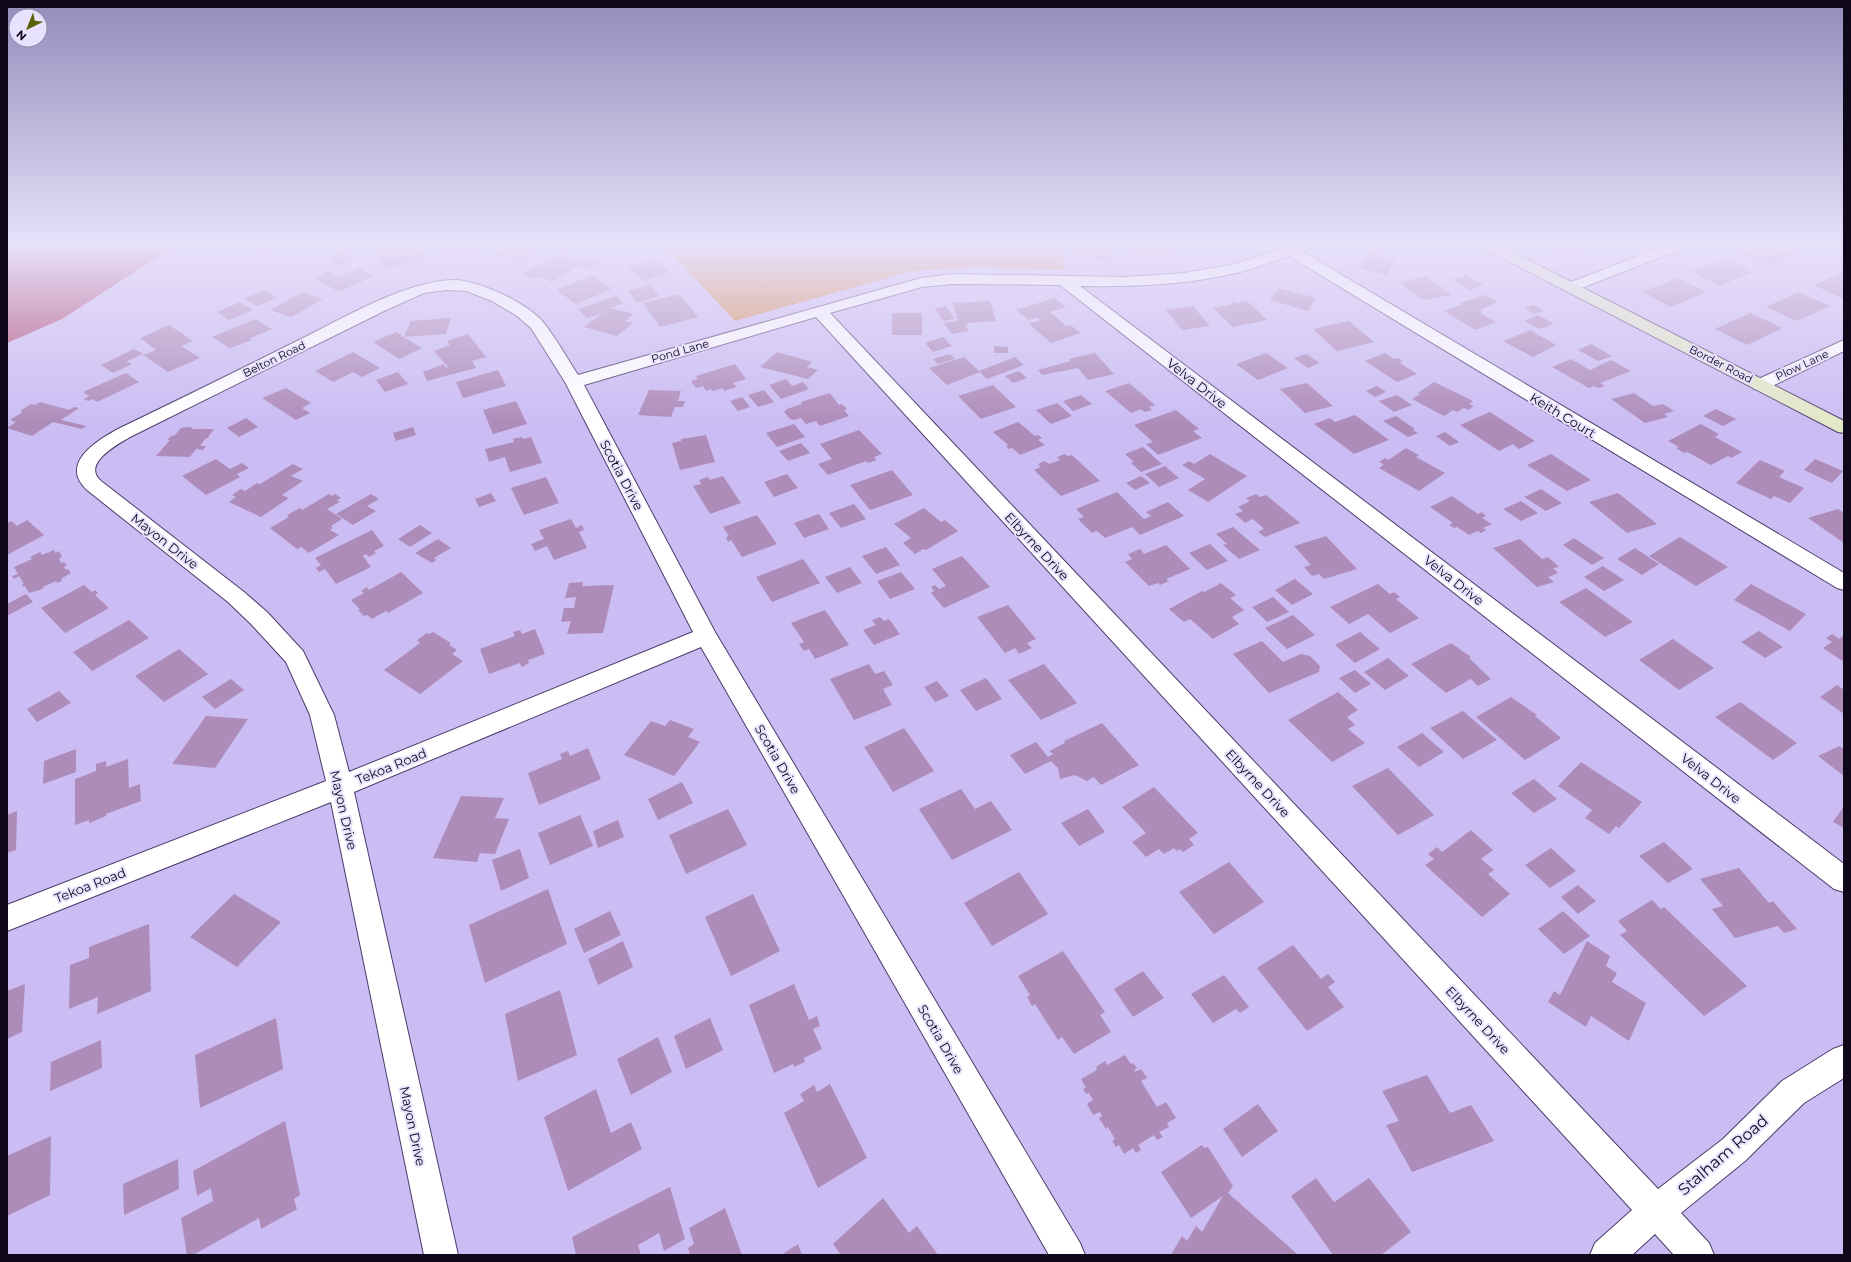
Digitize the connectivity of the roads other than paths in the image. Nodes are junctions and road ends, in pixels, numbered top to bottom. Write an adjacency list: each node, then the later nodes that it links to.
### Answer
1 (385, 305): 12 (street, Belton Road)
2 (509, 305): 9 (street, Scotia Drive)
3 (840, 305): 7 (street, Pond Lane)
4 (1095, 305): 16 (street, Velva Drive)
5 (1387, 305): 13 (street, Keith Court)
6 (1606, 305): 10 (street, Border Road)
7 (819, 311): 9 (street, Pond Lane); 19 (street, Elbyrne Drive)
8 (1844, 345): 10 (street, Plow Lane)
9 (574, 382): 14 (street, Scotia Drive)
10 (1760, 385): 11 (street, Border Road)
11 (1844, 428)
12 (90, 460): 15 (street, Mayon Drive)
13 (1844, 583)
14 (706, 636): 15 (street, Tekoa Road); 21 (street, Scotia Drive)
15 (340, 787): 17 (street, Tekoa Road); 20 (street, Mayon Drive)
16 (1844, 880)
17 (7, 918)
18 (1844, 1060): 19 (street, Stalham Road)
19 (1656, 1211): 22 (street, Stalham Road); 23 (street, Elbyrne Drive)
20 (440, 1255)
21 (1068, 1255)
22 (1606, 1255)
23 (1697, 1255)

